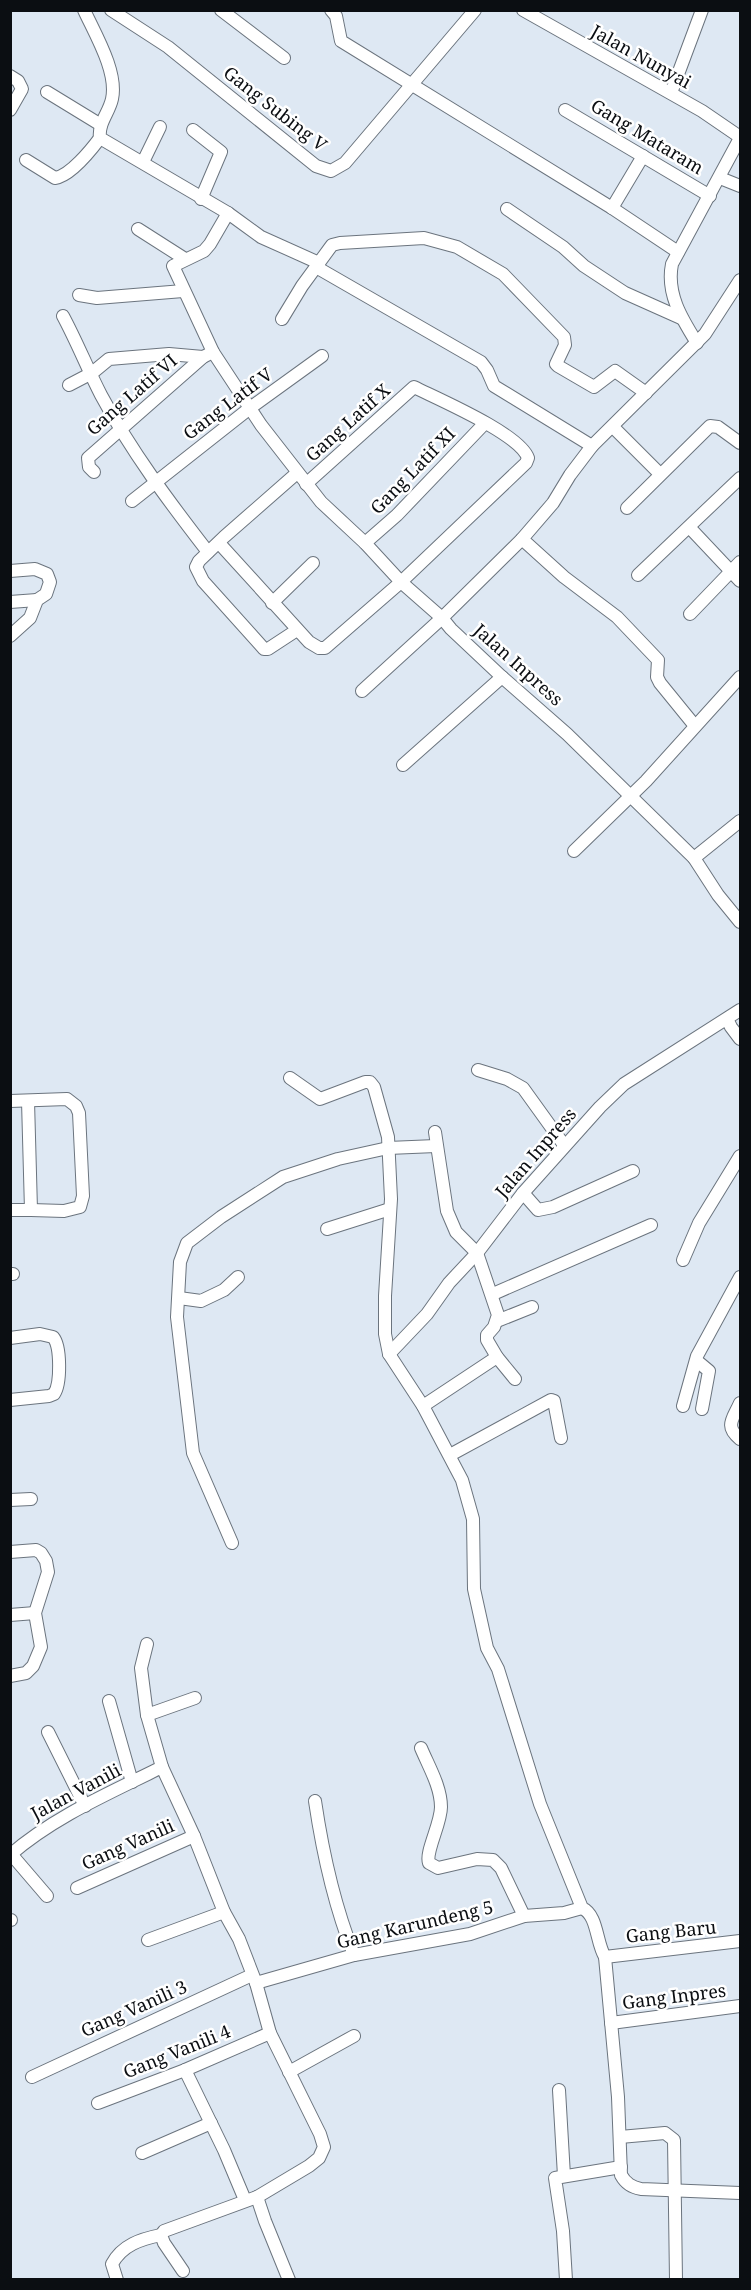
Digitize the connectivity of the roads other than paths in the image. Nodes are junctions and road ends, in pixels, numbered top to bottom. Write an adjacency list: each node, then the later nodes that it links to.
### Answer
1 (84, 10): 15 (street)
2 (111, 10): 10 (street, Gang Subing V)
3 (221, 10): 8 (street)
4 (331, 10): 10 (street)
5 (475, 10): 10 (street, Gang Subing V)
6 (523, 10): 12 (street, Jalan Nunyai)
7 (702, 10): 12 (street)
8 (284, 58)
9 (10, 76): 13 (street)
10 (410, 85): 27 (street)
11 (47, 92): 15 (street)
12 (671, 93): 19 (street, Jalan Nunyai)
13 (10, 110)
14 (565, 110): 20 (street, Gang Mataram)
15 (101, 125): 18 (street)
16 (160, 127): 22 (street)
17 (193, 130): 26 (street)
18 (100, 138): 21 (street); 22 (street)
19 (741, 138): 23 (street)
20 (643, 156): 25 (street, Gang Mataram); 27 (street)
21 (26, 160)
22 (143, 162): 26 (street)
23 (720, 178): 24 (street); 25 (street)
24 (741, 186)
25 (710, 196): 31 (street)
26 (201, 199): 29 (street)
27 (612, 208): 31 (street)
28 (507, 209): 38 (street)
29 (228, 213): 32 (street); 33 (street)
30 (138, 229): 32 (street)
31 (678, 252): 38 (street)
32 (185, 259): 35 (street, Jalan Inpress)
33 (317, 265): 39 (street); 46 (street); 52 (street)
34 (741, 280): 40 (street)
35 (183, 291): 36 (street); 41 (street, Jalan Inpress)
36 (80, 295)
37 (63, 316): 43 (street)
38 (681, 318): 40 (street)
39 (282, 319)
40 (697, 343): 46 (street)
41 (208, 355): 43 (street); 47 (street, Jalan Inpress); 50 (street, Gang Latif VI)
42 (322, 356): 47 (street, Gang Latif V)
43 (92, 373): 44 (street); 50 (street)
44 (69, 385)
45 (414, 387): 48 (street, Gang Latif XI); 58 (street, Gang Latif X)
46 (646, 393): 49 (street)
47 (250, 408): 54 (street, Jalan Inpress); 57 (street, Gang Latif V)
48 (485, 423): 64 (street, Gang Latif XI); 72 (street, Gang Latif XI)
49 (613, 427): 52 (street); 55 (street)
50 (121, 429): 53 (street, Gang Latif VI); 57 (street)
51 (741, 443): 55 (street)
52 (592, 446): 62 (street)
53 (94, 472)
54 (297, 473): 58 (street, Jalan Inpress); 63 (street)
55 (660, 474): 60 (street)
56 (741, 478): 61 (street)
57 (156, 481): 59 (street, Gang Latif V); 65 (street)
58 (306, 484): 64 (street, Jalan Inpress)
59 (132, 501)
60 (627, 508)
61 (690, 528): 69 (street); 70 (street)
62 (522, 539): 77 (street); 83 (street)
63 (219, 543): 65 (street); 75 (street)
64 (365, 543): 72 (street, Jalan Inpress)
65 (208, 552): 78 (street)
66 (741, 562): 69 (street)
67 (313, 563): 75 (street)
68 (10, 571): 73 (street)
69 (731, 571): 71 (street); 76 (street)
70 (638, 575)
71 (741, 581)
72 (401, 582): 77 (street, Jalan Inpress); 78 (street)
73 (37, 600): 74 (street); 79 (street)
74 (10, 602)
75 (272, 603): 78 (street)
76 (690, 614)
77 (442, 618): 80 (street, Jalan Inpress); 82 (street)
78 (297, 630)
79 (10, 636)
80 (502, 677): 84 (street); 85 (street, Jalan Inpress)
81 (741, 677): 83 (street)
82 (363, 691)
83 (695, 726): 85 (street)
84 (403, 765)
85 (631, 795): 87 (street); 88 (street, Jalan Inpress)
86 (741, 821): 88 (street)
87 (574, 851)
88 (694, 858): 89 (street, Jalan Inpress)
89 (741, 922)
90 (741, 1010): 91 (street, Jalan Inpress)
91 (727, 1019): 92 (street); 98 (street, Jalan Inpress)
92 (741, 1039)
93 (478, 1070): 98 (street)
94 (290, 1078): 100 (street)
95 (10, 1101): 96 (street)
96 (28, 1101): 106 (street); 106 (street)
97 (435, 1132): 99 (street)
98 (564, 1145): 103 (street, Jalan Inpress)
99 (436, 1146): 100 (street); 109 (street)
100 (388, 1148): 104 (street); 114 (street)
101 (741, 1156): 110 (street)
102 (633, 1171): 103 (street)
103 (523, 1193): 109 (street, Jalan Inpress)
104 (390, 1209): 108 (street); 118 (street)
105 (10, 1210): 106 (street)
106 (31, 1210)
107 (651, 1224): 113 (street)
108 (327, 1229)
109 (477, 1253): 113 (street); 118 (street, Jalan Inpress)
110 (683, 1260)
111 (238, 1277): 114 (street)
112 (739, 1283): 120 (street)
113 (493, 1294): 116 (street)
114 (179, 1298): 132 (street)
115 (532, 1307): 116 (street)
116 (497, 1321): 119 (street)
117 (10, 1338): 122 (street)
118 (389, 1354): 124 (street)
119 (496, 1357): 121 (street); 124 (street)
120 (697, 1361): 125 (street); 126 (street)
121 (515, 1379)
122 (10, 1400)
123 (741, 1403): 128 (street)
124 (423, 1406): 129 (street)
125 (683, 1406)
126 (702, 1409)
127 (561, 1438): 129 (street)
128 (741, 1438)
129 (450, 1455): 151 (street)
130 (31, 1499): 131 (street)
131 (10, 1500)
132 (232, 1543)
133 (10, 1552): 134 (street)
134 (35, 1613): 135 (street); 137 (street)
135 (10, 1615)
136 (147, 1644): 140 (street)
137 (10, 1676)
138 (195, 1698): 140 (street)
139 (108, 1701): 144 (street)
140 (147, 1715): 143 (street)
141 (48, 1732): 146 (street)
142 (421, 1748): 153 (street)
143 (162, 1767): 144 (street, Jalan Vanili); 147 (street)
144 (132, 1782): 146 (street, Jalan Vanili)
145 (315, 1802): 156 (street)
146 (84, 1806): 148 (street, Jalan Vanili)
147 (194, 1836): 149 (street, Gang Vanili); 152 (street)
148 (11, 1855): 150 (street)
149 (77, 1888)
150 (46, 1896)
151 (582, 1908): 153 (street, Gang Karundeng 5); 157 (street)
152 (224, 1912): 154 (street); 158 (street)
153 (525, 1916): 156 (street, Gang Karundeng 5)
154 (148, 1940)
155 (741, 1941): 157 (street, Gang Baru)
156 (354, 1955): 158 (street, Gang Karundeng 5)
157 (605, 1958): 160 (street)
158 (254, 1979): 161 (street); 165 (street, Gang Vanili 3)
159 (741, 2006): 160 (street, Gang Inpres)
160 (611, 2023): 169 (street)
161 (270, 2033): 163 (street, Gang Vanili 4); 164 (street)
162 (354, 2036): 164 (street)
163 (185, 2070): 167 (street, Gang Vanili 4); 168 (street)
164 (289, 2072): 175 (street)
165 (32, 2077)
166 (559, 2090): 172 (street)
167 (98, 2103)
168 (211, 2123): 170 (street); 175 (street)
169 (620, 2137): 171 (street); 173 (street)
170 (142, 2153)
171 (621, 2167): 172 (street); 173 (street)
172 (564, 2176): 180 (street)
173 (676, 2190): 174 (street); 181 (street)
174 (741, 2193)
175 (251, 2198): 176 (street); 179 (street)
176 (161, 2235): 177 (street); 178 (street)
177 (183, 2271)
178 (117, 2280)
179 (289, 2280)
180 (566, 2280)
181 (676, 2280)

